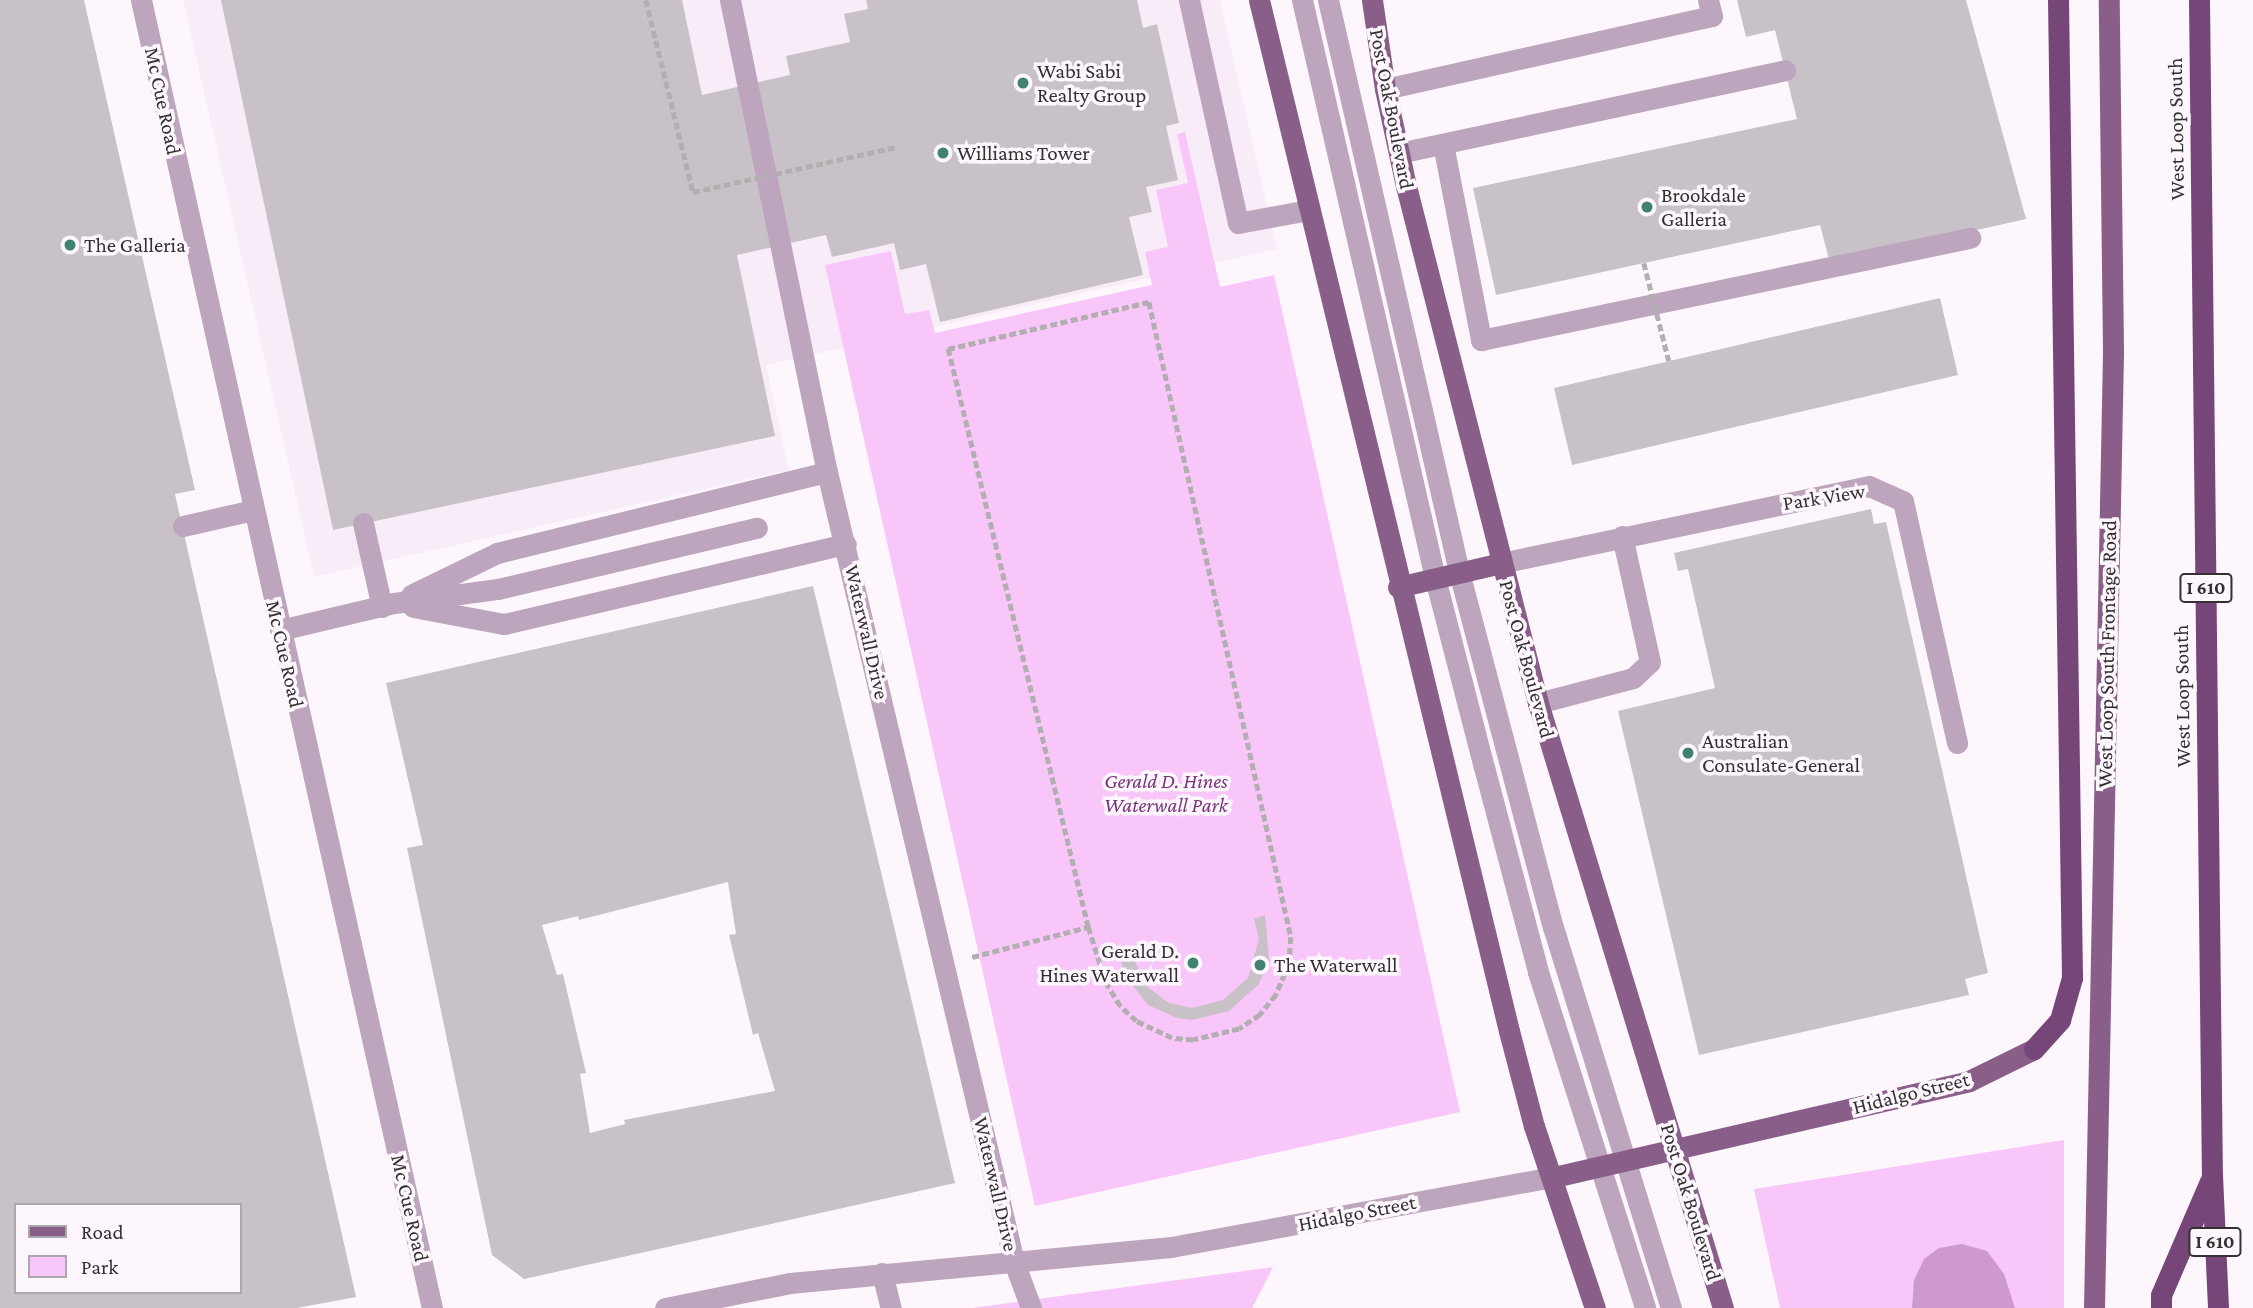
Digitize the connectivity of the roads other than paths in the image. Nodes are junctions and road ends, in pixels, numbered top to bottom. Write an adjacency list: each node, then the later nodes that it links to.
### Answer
1 (141, 0): 19 (street, Mc Cue Road)
2 (730, 0): 18 (street, Waterwall Drive)
3 (1189, 0): 16 (street)
4 (1259, 0): 16 (main road)
5 (1302, 0): 27 (street)
6 (1328, 0): 26 (street)
7 (1372, 0): 13 (main road, Post Oak Boulevard)
8 (1708, 0): 13 (street)
9 (2058, 0): 33 (highway)
10 (2109, 0): 50 (main road, West Loop South Frontage Road)
11 (2199, 0): 37 (highway, West Loop South / I 610)
12 (1785, 70): 14 (street)
13 (1385, 89): 15 (main road, Post Oak Boulevard)
14 (1443, 144): 15 (street); 17 (street)
15 (1399, 153): 25 (main road, Post Oak Boulevard)
16 (1308, 210): 28 (main road)
17 (1970, 238)
18 (828, 472): 24 (street, Waterwall Drive); 29 (street)
19 (253, 510): 21 (street); 30 (street, Mc Cue Road)
20 (363, 523): 29 (street)
21 (183, 526)
22 (757, 527): 29 (street)
23 (1622, 536): 25 (street, Park View); 31 (street); 32 (street, Park View)
24 (846, 544): 29 (street); 39 (street, Waterwall Drive)
25 (1501, 563): 26 (main road); 31 (main road, Post Oak Boulevard)
26 (1459, 572): 27 (main road); 35 (street)
27 (1435, 578): 28 (main road); 36 (street)
28 (1398, 587): 38 (main road)
29 (388, 605): 30 (street)
30 (280, 630): 42 (street, Mc Cue Road)
31 (1538, 702): 34 (main road, Post Oak Boulevard)
32 (1957, 743)
33 (2034, 1049): 34 (main road, Hidalgo Street)
34 (1674, 1150): 35 (main road, Hidalgo Street); 49 (main road, Post Oak Boulevard)
35 (1624, 1161): 36 (main road, Hidalgo Street); 48 (street)
36 (1600, 1166): 38 (main road, Hidalgo Street); 47 (street)
37 (2212, 1175): 51 (highway); 52 (highway, West Loop South / I 610)
38 (1554, 1177): 39 (street, Hidalgo Street); 46 (main road)
39 (1014, 1262): 40 (street, Hidalgo Street); 45 (street, Waterwall Drive)
40 (882, 1273): 41 (street, Hidalgo Street); 44 (street)
41 (691, 1305): 43 (street, Hidalgo Street)
42 (432, 1308)
43 (665, 1308)
44 (891, 1308)
45 (1031, 1308)
46 (1595, 1308)
47 (1645, 1308)
48 (1671, 1308)
49 (1723, 1308)
50 (2094, 1308)
51 (2161, 1308)
52 (2218, 1308)

